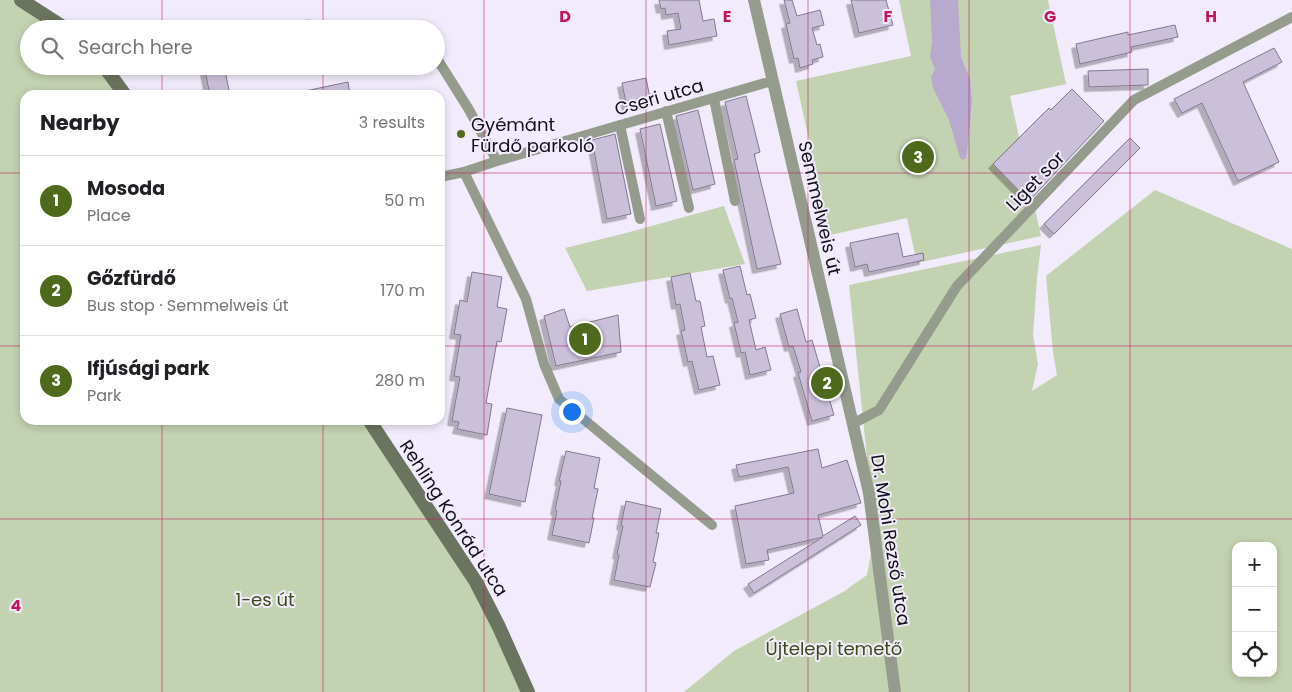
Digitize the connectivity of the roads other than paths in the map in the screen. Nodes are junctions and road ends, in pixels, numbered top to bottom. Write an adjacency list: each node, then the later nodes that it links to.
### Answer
1 (20, 0): 4 (main road)
2 (754, 0): 7 (street, Semmelweis út)
3 (1292, 18): 18 (street, Liget sor)
4 (52, 20)
5 (445, 71): 12 (street)
6 (111, 75): 8 (main road)
7 (772, 81): 9 (street, Cseri utca); 18 (street, Semmelweis út)
8 (121, 90)
9 (714, 99): 10 (street, Cseri utca); 15 (street)
10 (666, 111): 11 (street, Cseri utca); 16 (street)
11 (620, 125): 12 (street, Cseri utca); 17 (street)
12 (497, 161): 13 (street, Cseri utca)
13 (464, 172): 14 (street, Cseri utca); 20 (street)
14 (445, 175)
15 (735, 202)
16 (689, 208)
17 (640, 219)
18 (854, 423): 22 (street, Dr. Mohi Rezső utca)
19 (372, 425): 21 (main road, Rehling Konrád utca)
20 (712, 525)
21 (528, 692)
22 (895, 692)

